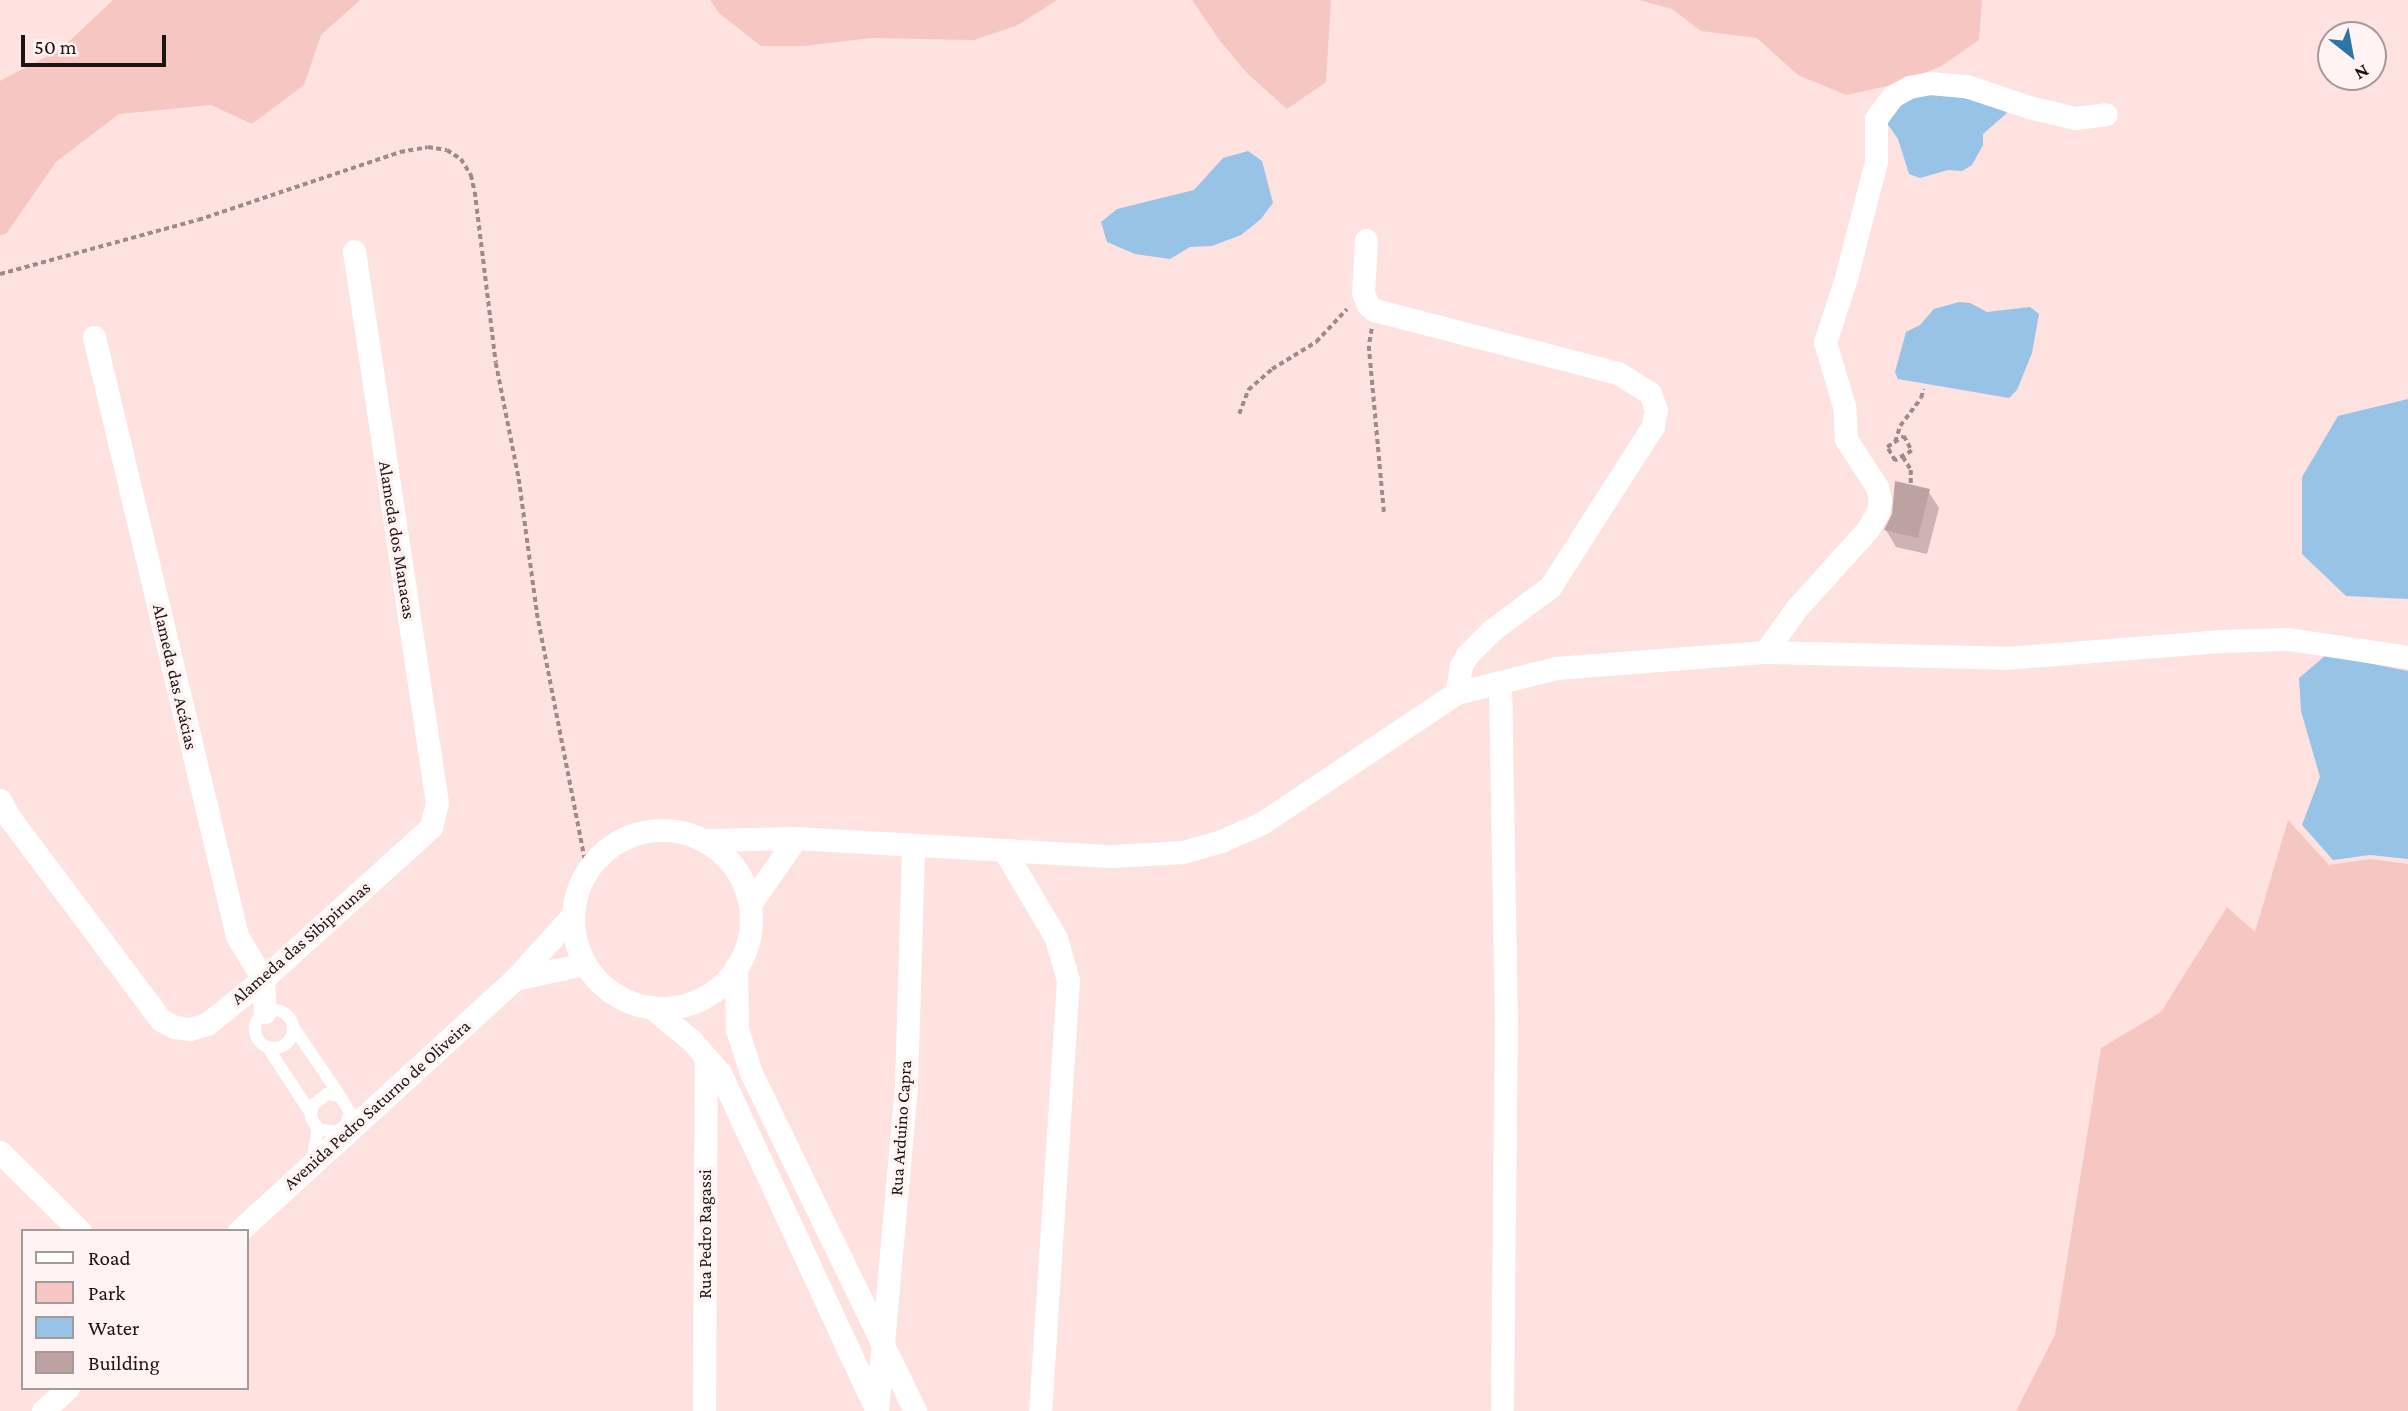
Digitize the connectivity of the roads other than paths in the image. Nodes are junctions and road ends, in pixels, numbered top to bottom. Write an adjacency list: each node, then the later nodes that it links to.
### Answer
1 (2106, 114): 5 (street)
2 (1366, 240): 8 (street)
3 (354, 251): 10 (street, Alameda dos Manacas)
4 (94, 337): 19 (street, Alameda das Acácias)
5 (1765, 652): 6 (street); 7 (street)
6 (2408, 657)
7 (1500, 682): 8 (street); 41 (street)
8 (1456, 693): 14 (street)
9 (0, 800): 19 (street, Alameda das Sibipirunas)
10 (431, 827): 19 (street, Alameda das Sibipirunas)
11 (796, 838): 12 (street); 13 (street); 15 (street)
12 (704, 839): 15 (street); 16 (street)
13 (913, 845): 14 (street); 34 (street, Rua Arduino Capra)
14 (1004, 850): 40 (street)
15 (750, 904): 18 (street)
16 (572, 916): 17 (street); 20 (street, Avenida Pedro Saturno de Oliveira)
17 (584, 964): 20 (street); 21 (street)
18 (736, 967): 21 (street); 34 (street)
19 (263, 979): 22 (street, Alameda das Acácias)
20 (515, 979): 27 (street, Avenida Pedro Saturno de Oliveira)
21 (651, 1007): 25 (street)
22 (265, 1012): 23 (lane); 24 (lane)
23 (294, 1028): 24 (lane); 26 (lane)
24 (268, 1048): 28 (lane)
25 (706, 1057): 37 (street, Rua Pedro Ragassi); 38 (street)
26 (344, 1101): 27 (lane); 28 (lane); 29 (lane)
27 (379, 1104): 31 (street, Avenida Pedro Saturno de Oliveira)
28 (310, 1112): 29 (lane)
29 (318, 1129): 31 (lane)
30 (0, 1152): 32 (street)
31 (312, 1164): 33 (street, Avenida Pedro Saturno de Oliveira)
32 (78, 1229)
33 (241, 1229)
34 (884, 1348): 38 (street, Rua Arduino Capra); 39 (street)
35 (66, 1390): 36 (street)
36 (43, 1411)
37 (704, 1411)
38 (877, 1411)
39 (915, 1411)
40 (1040, 1411)
41 (1502, 1411)

